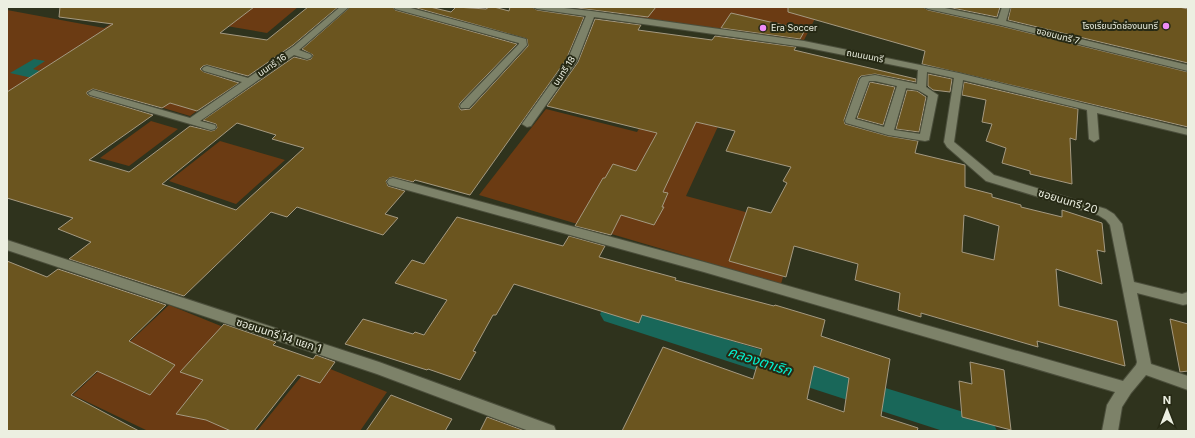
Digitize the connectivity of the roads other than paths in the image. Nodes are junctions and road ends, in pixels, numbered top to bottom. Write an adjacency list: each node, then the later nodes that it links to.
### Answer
1 (345, 7): 8 (street, นนทรี 16)
2 (398, 7): 18 (street)
3 (537, 7): 6 (street, ถนนนนทรี)
4 (928, 7): 7 (street, ซอยนนทรี 7)
5 (1006, 7): 7 (street)
6 (591, 14): 10 (street, ถนนนนทรี); 21 (street, นนทรี 18)
7 (1001, 22): 11 (street, ซอยนนทรี 7)
8 (292, 51): 9 (street); 14 (street, นนทรี 16)
9 (307, 56)
10 (923, 68): 13 (street, ถนนนนทรี); 16 (street)
11 (1188, 68)
12 (206, 69): 14 (street)
13 (959, 76): 19 (street, ถนนนนทรี); 28 (street, ซอยนนทรี 20)
14 (248, 81): 20 (street, นนทรี 16)
15 (902, 84): 16 (street); 23 (street); 23 (street)
16 (920, 88): 23 (street)
17 (92, 93): 20 (street)
18 (465, 106)
19 (1092, 110): 24 (street, ถนนนนทรี); 25 (street)
20 (194, 121): 22 (street)
21 (527, 124)
22 (211, 127)
23 (888, 132)
24 (1188, 132)
25 (1094, 139)
26 (393, 182): 32 (street)
27 (7, 246): 33 (street, ซอยนนทรี 14 แยก 1)
28 (1129, 286): 29 (street); 30 (street, ซอยนนทรี 20)
29 (1188, 297)
30 (1143, 368): 31 (street); 32 (street)
31 (1188, 383)
32 (1126, 388): 34 (street)
33 (548, 431)
34 (1110, 431)

